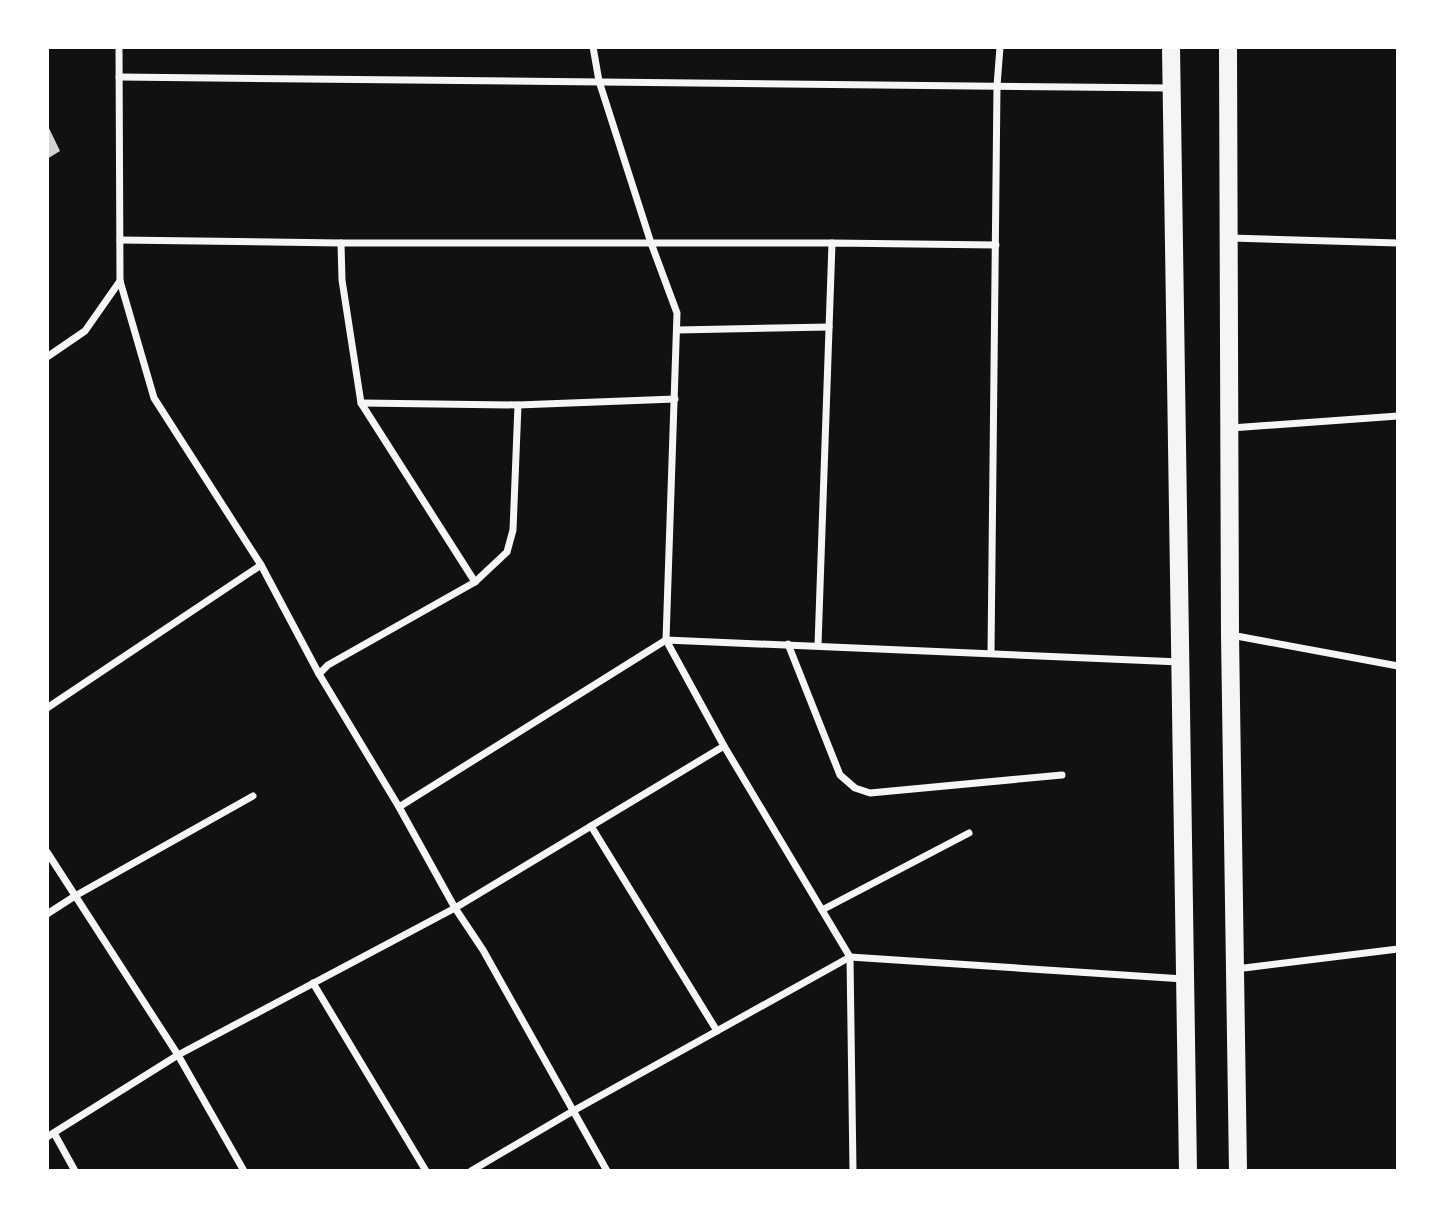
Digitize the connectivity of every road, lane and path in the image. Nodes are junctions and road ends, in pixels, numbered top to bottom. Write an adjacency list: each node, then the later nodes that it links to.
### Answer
1 (119, 47): 6 (street)
2 (593, 47): 7 (street)
3 (1000, 47): 8 (street)
4 (1171, 47): 9 (main road)
5 (1228, 47): 10 (main road)
6 (119, 77): 7 (street); 11 (street)
7 (599, 81): 8 (street); 13 (street)
8 (998, 86): 9 (street); 16 (street)
9 (1172, 88): 33 (main road)
10 (1228, 238): 15 (street); 25 (main road)
11 (120, 240): 12 (street); 17 (street)
12 (341, 243): 13 (street); 22 (street)
13 (651, 243): 14 (street); 19 (street)
14 (832, 243): 16 (street); 18 (street)
15 (1398, 243)
16 (996, 245): 32 (street)
17 (120, 281): 20 (street); 26 (street)
18 (829, 327): 19 (street); 31 (street)
19 (677, 330): 21 (street)
20 (47, 357)
21 (675, 399): 23 (street); 29 (street)
22 (361, 403): 23 (street); 27 (street)
23 (518, 405): 27 (street)
24 (1398, 416): 25 (street)
25 (1229, 429): 28 (main road)
26 (261, 565): 35 (street); 36 (street)
27 (475, 582): 35 (street)
28 (1230, 635): 34 (street); 50 (main road)
29 (666, 640): 30 (street); 37 (street); 40 (street)
30 (788, 644): 31 (street); 38 (street)
31 (818, 645): 32 (street)
32 (991, 653): 33 (street)
33 (1180, 662): 51 (main road)
34 (1398, 666)
35 (319, 674): 40 (street)
36 (47, 708)
37 (724, 746): 41 (street); 46 (street)
38 (1062, 775)
39 (253, 796): 44 (street)
40 (399, 807): 45 (street)
41 (592, 826): 45 (street); 53 (street)
42 (969, 833): 46 (street)
43 (47, 852): 44 (street)
44 (75, 896): 47 (street); 54 (street)
45 (455, 908): 52 (street); 55 (street)
46 (822, 910): 49 (street)
47 (47, 914)
48 (1398, 949): 50 (street)
49 (850, 957): 51 (street); 53 (street); 62 (street)
50 (1235, 969): 64 (main road)
51 (1185, 979): 63 (main road)
52 (313, 983): 54 (street); 59 (street)
53 (717, 1031): 55 (street)
54 (178, 1055): 56 (street); 58 (street)
55 (573, 1111): 60 (street); 61 (street)
56 (51, 1135): 57 (street)
57 (75, 1171)
58 (244, 1171)
59 (426, 1171)
60 (471, 1171)
61 (607, 1171)
62 (853, 1171)
63 (1188, 1171)
64 (1238, 1171)

